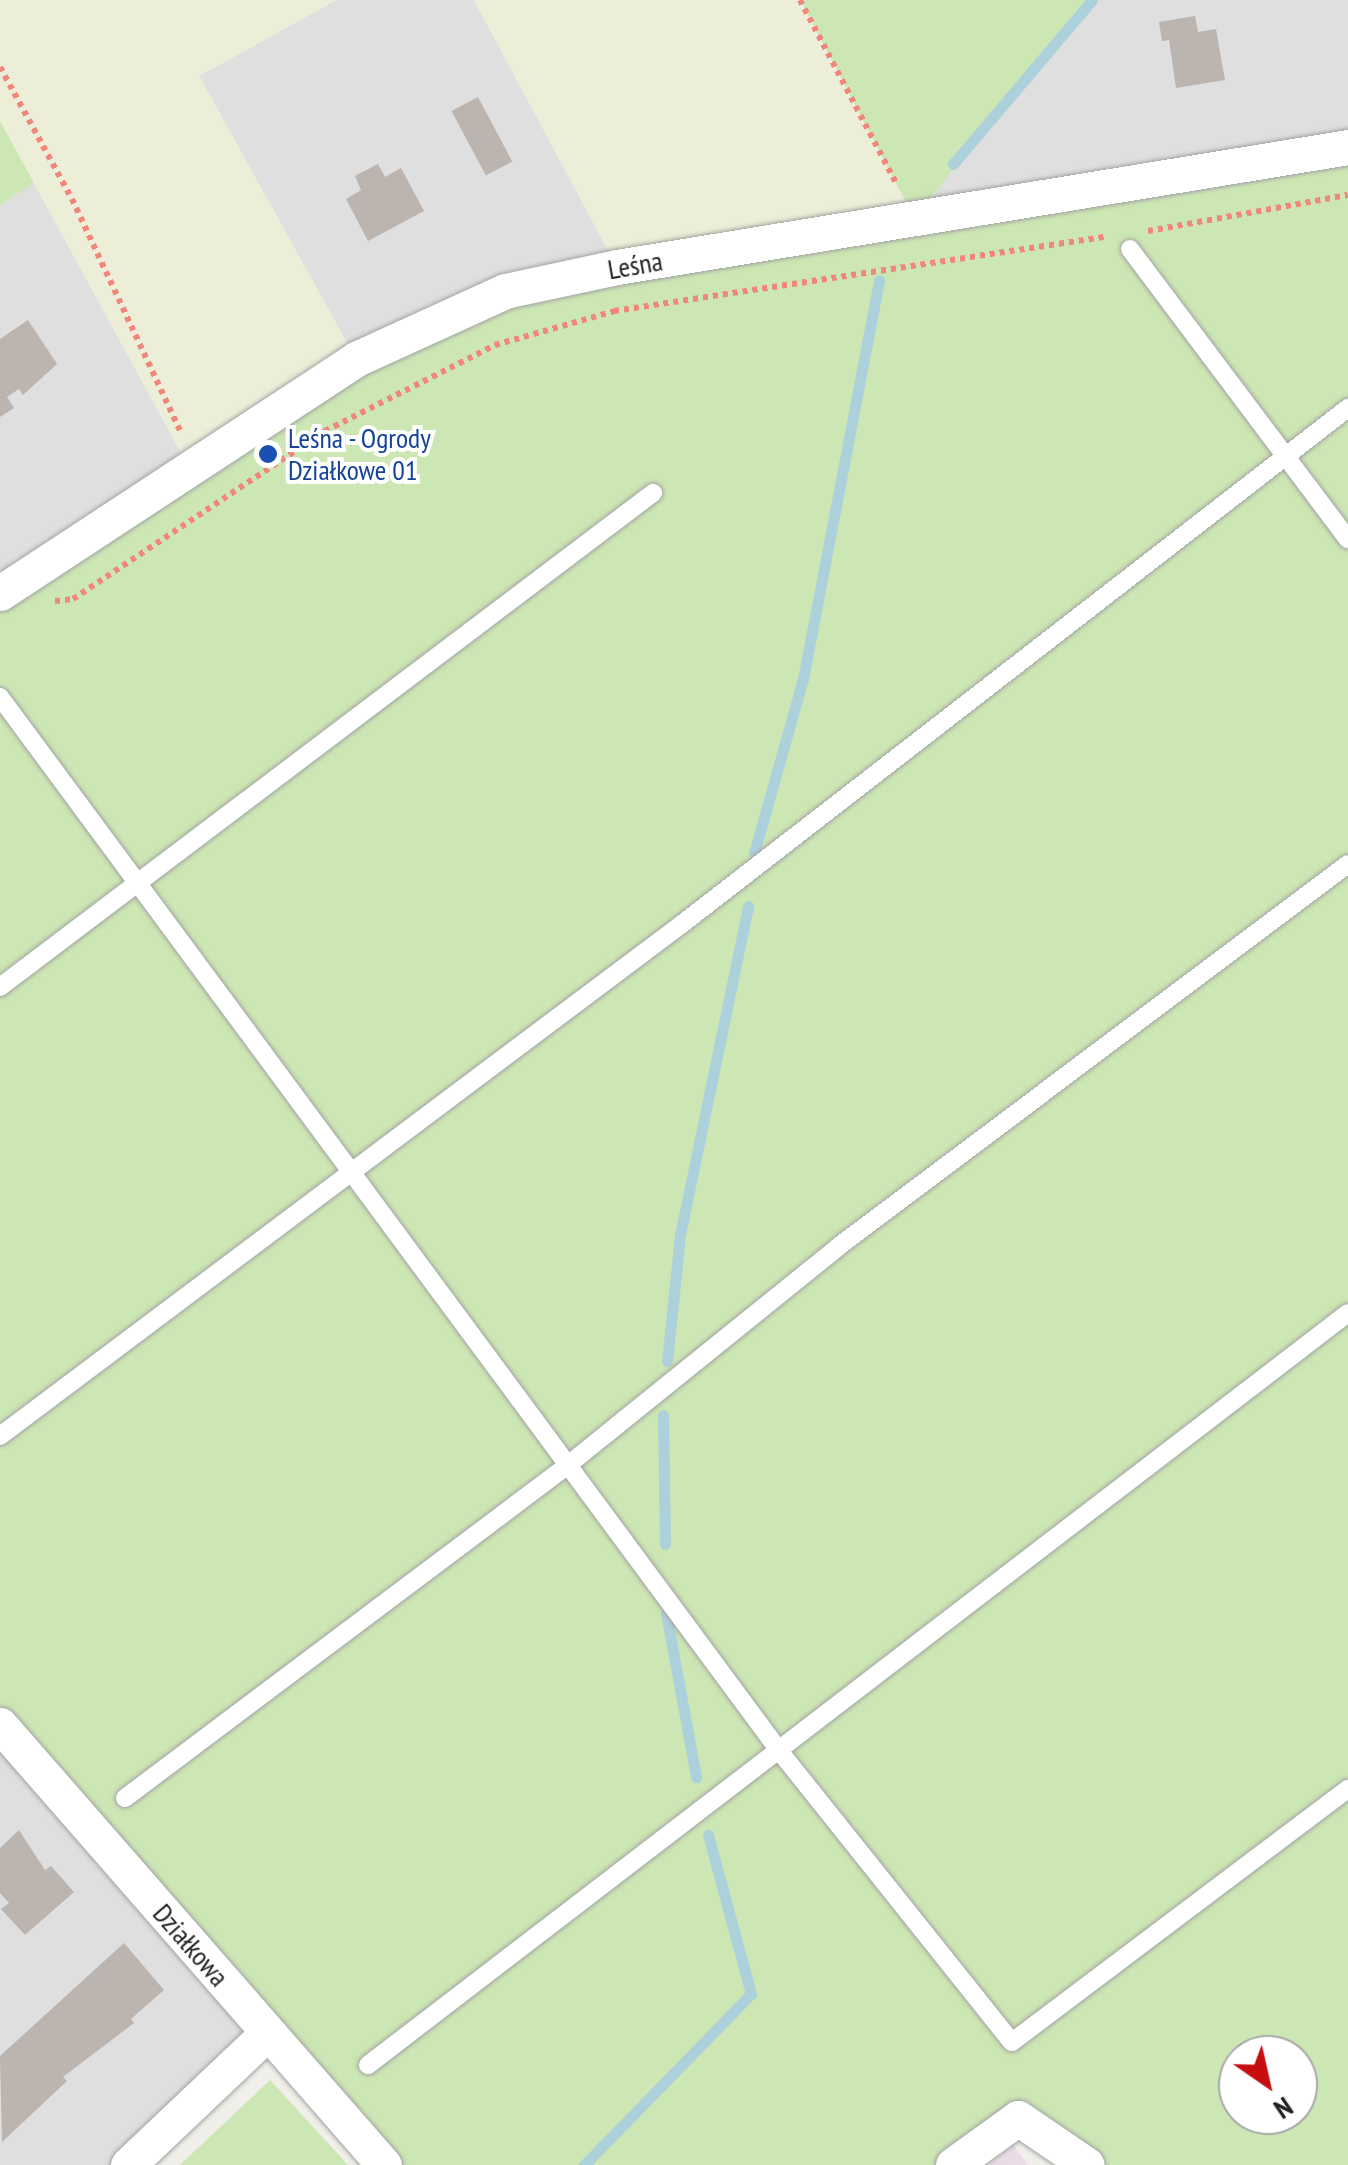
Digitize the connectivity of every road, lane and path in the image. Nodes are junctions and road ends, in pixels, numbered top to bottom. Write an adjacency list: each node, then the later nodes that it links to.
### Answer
1 (800, 0): 5 (path)
2 (0, 67): 10 (path)
3 (1348, 147): 5 (street, Leśna)
4 (1348, 195): 6 (path)
5 (914, 218): 10 (street, Leśna)
6 (1142, 232)
7 (1128, 241): 9 (lane); 14 (path)
8 (1348, 408): 9 (lane)
9 (1284, 458): 12 (lane); 19 (lane)
10 (199, 463): 13 (street, Leśna)
11 (653, 494): 17 (lane)
12 (1348, 539)
13 (0, 593)
14 (36, 604)
15 (0, 697): 17 (lane)
16 (1348, 864): 22 (lane)
17 (136, 882): 18 (lane); 19 (lane)
18 (0, 987)
19 (352, 1174): 21 (lane); 22 (lane)
20 (1348, 1314): 24 (lane)
21 (0, 1436)
22 (568, 1465): 24 (lane); 26 (lane)
23 (0, 1725): 27 (street, Działkowa)
24 (777, 1748): 25 (lane); 28 (lane)
25 (1348, 1788)
26 (125, 1798)
27 (267, 2033): 29 (street); 30 (street, Działkowa)
28 (368, 2065)
29 (128, 2165)
30 (384, 2165)
31 (953, 2165): 32 (street)
32 (1088, 2165)

